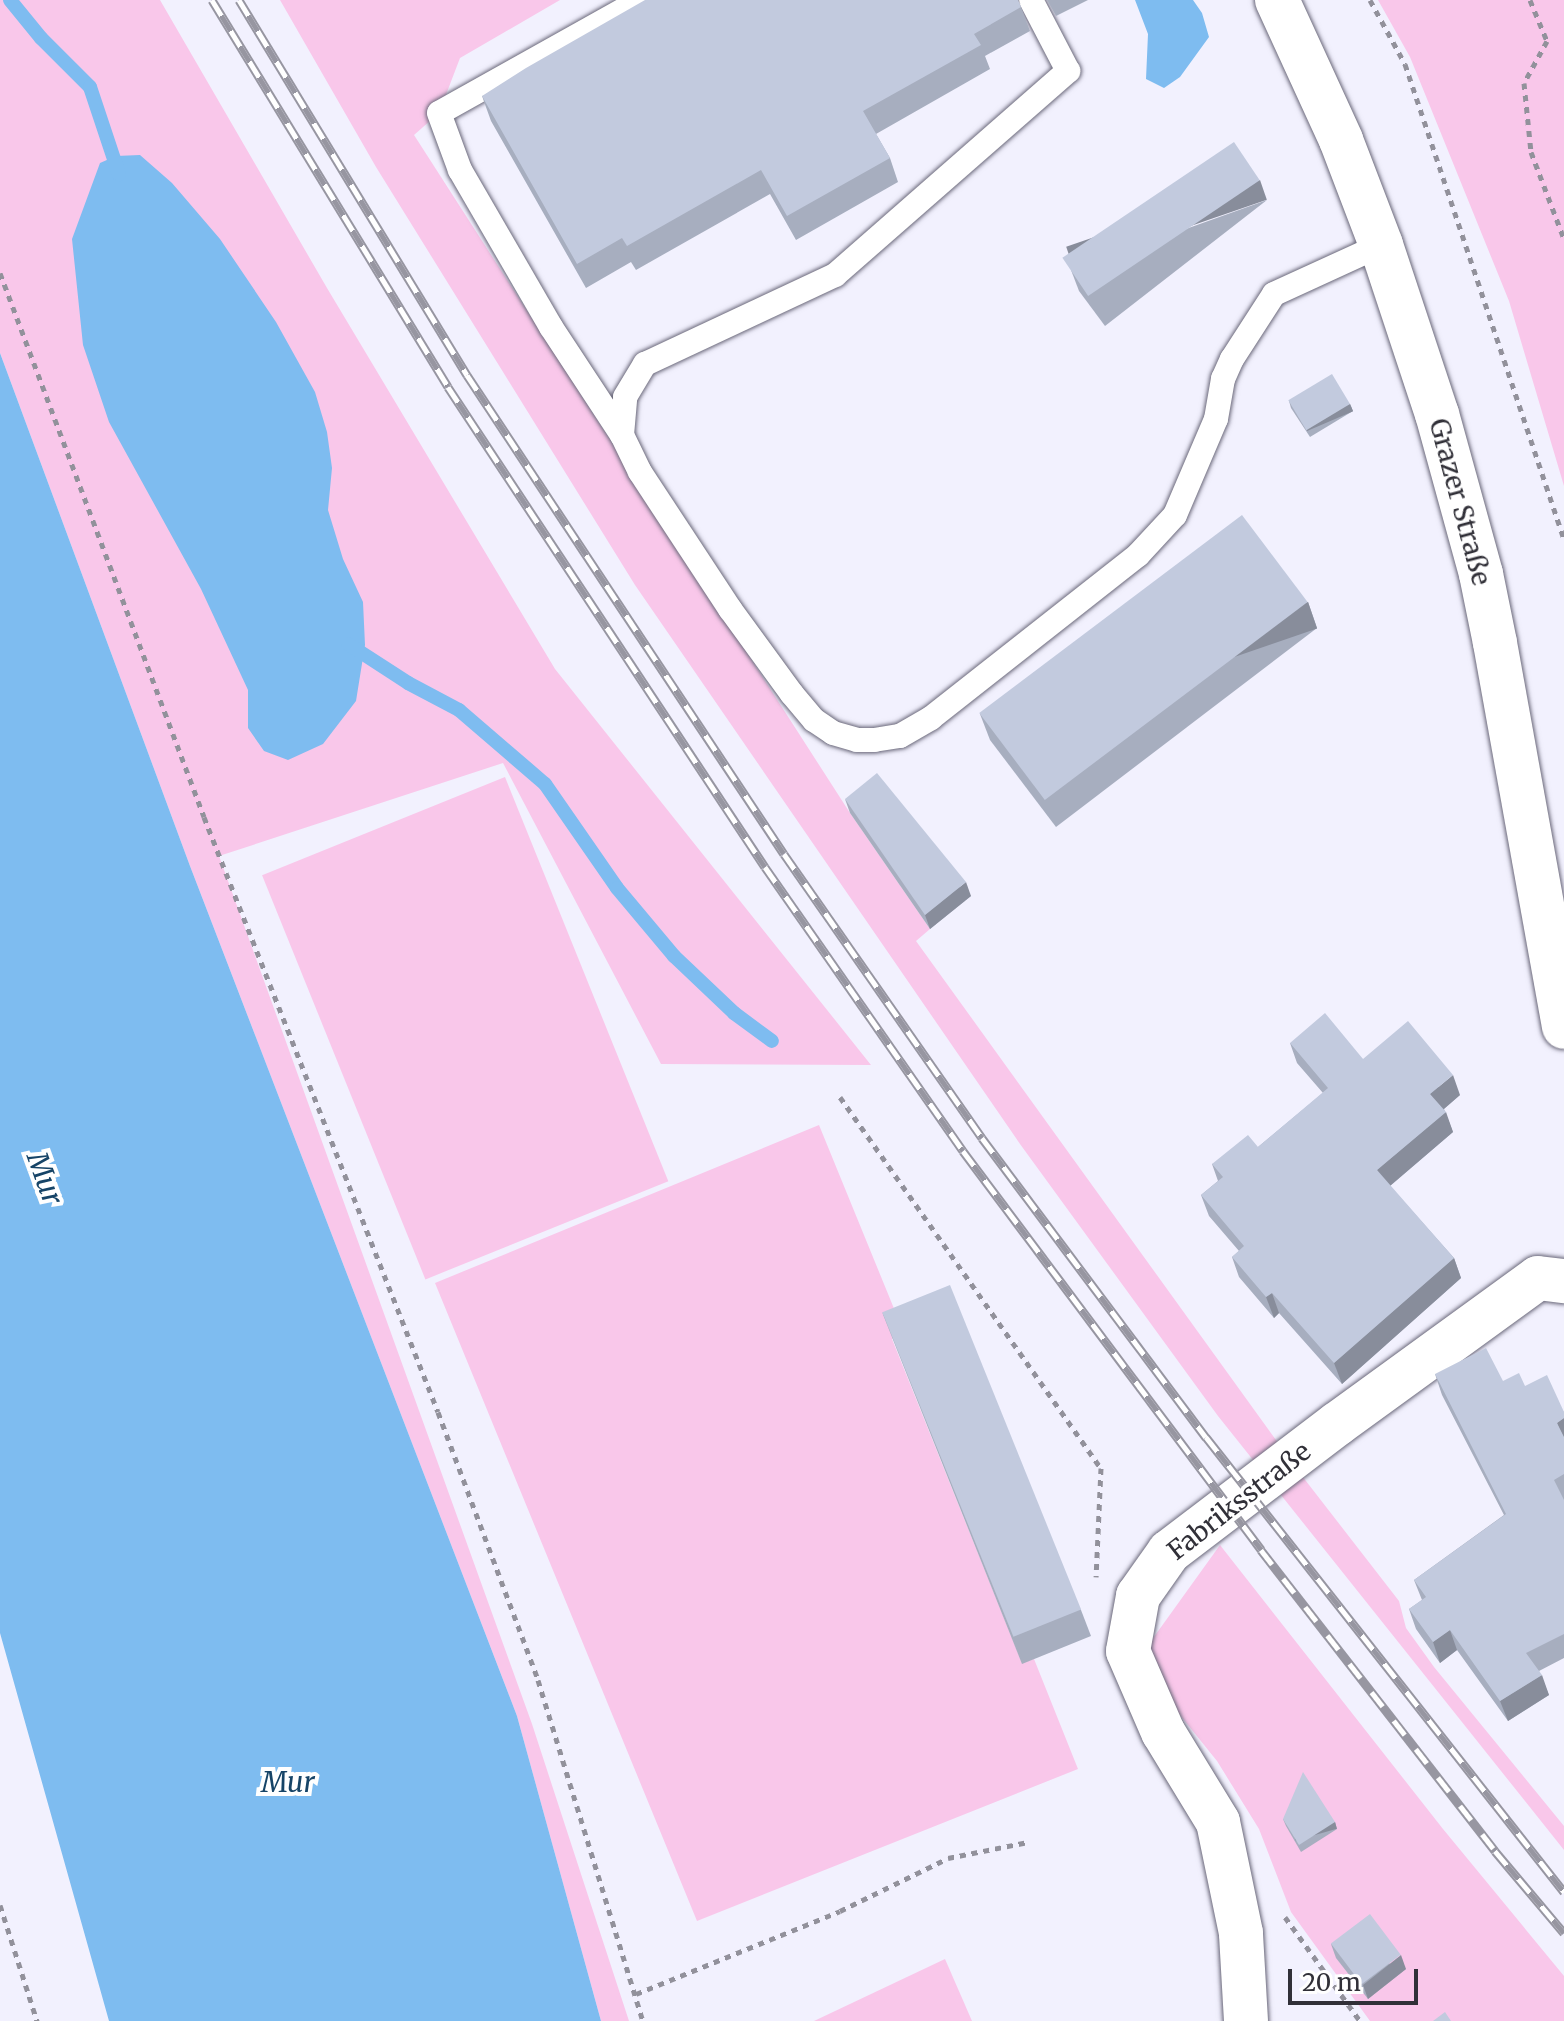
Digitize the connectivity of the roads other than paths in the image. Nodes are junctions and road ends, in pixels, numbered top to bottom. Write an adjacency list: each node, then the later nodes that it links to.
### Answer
1 (641, 0): 5 (lane)
2 (1031, 0): 5 (lane)
3 (1277, 0): 4 (main road, Grazer Straße)
4 (1381, 245): 5 (lane); 6 (main road, Grazer Straße)
5 (622, 435)
6 (1564, 1027)
7 (1564, 1281): 8 (main road, Fabriksstraße)
8 (1246, 2021)

